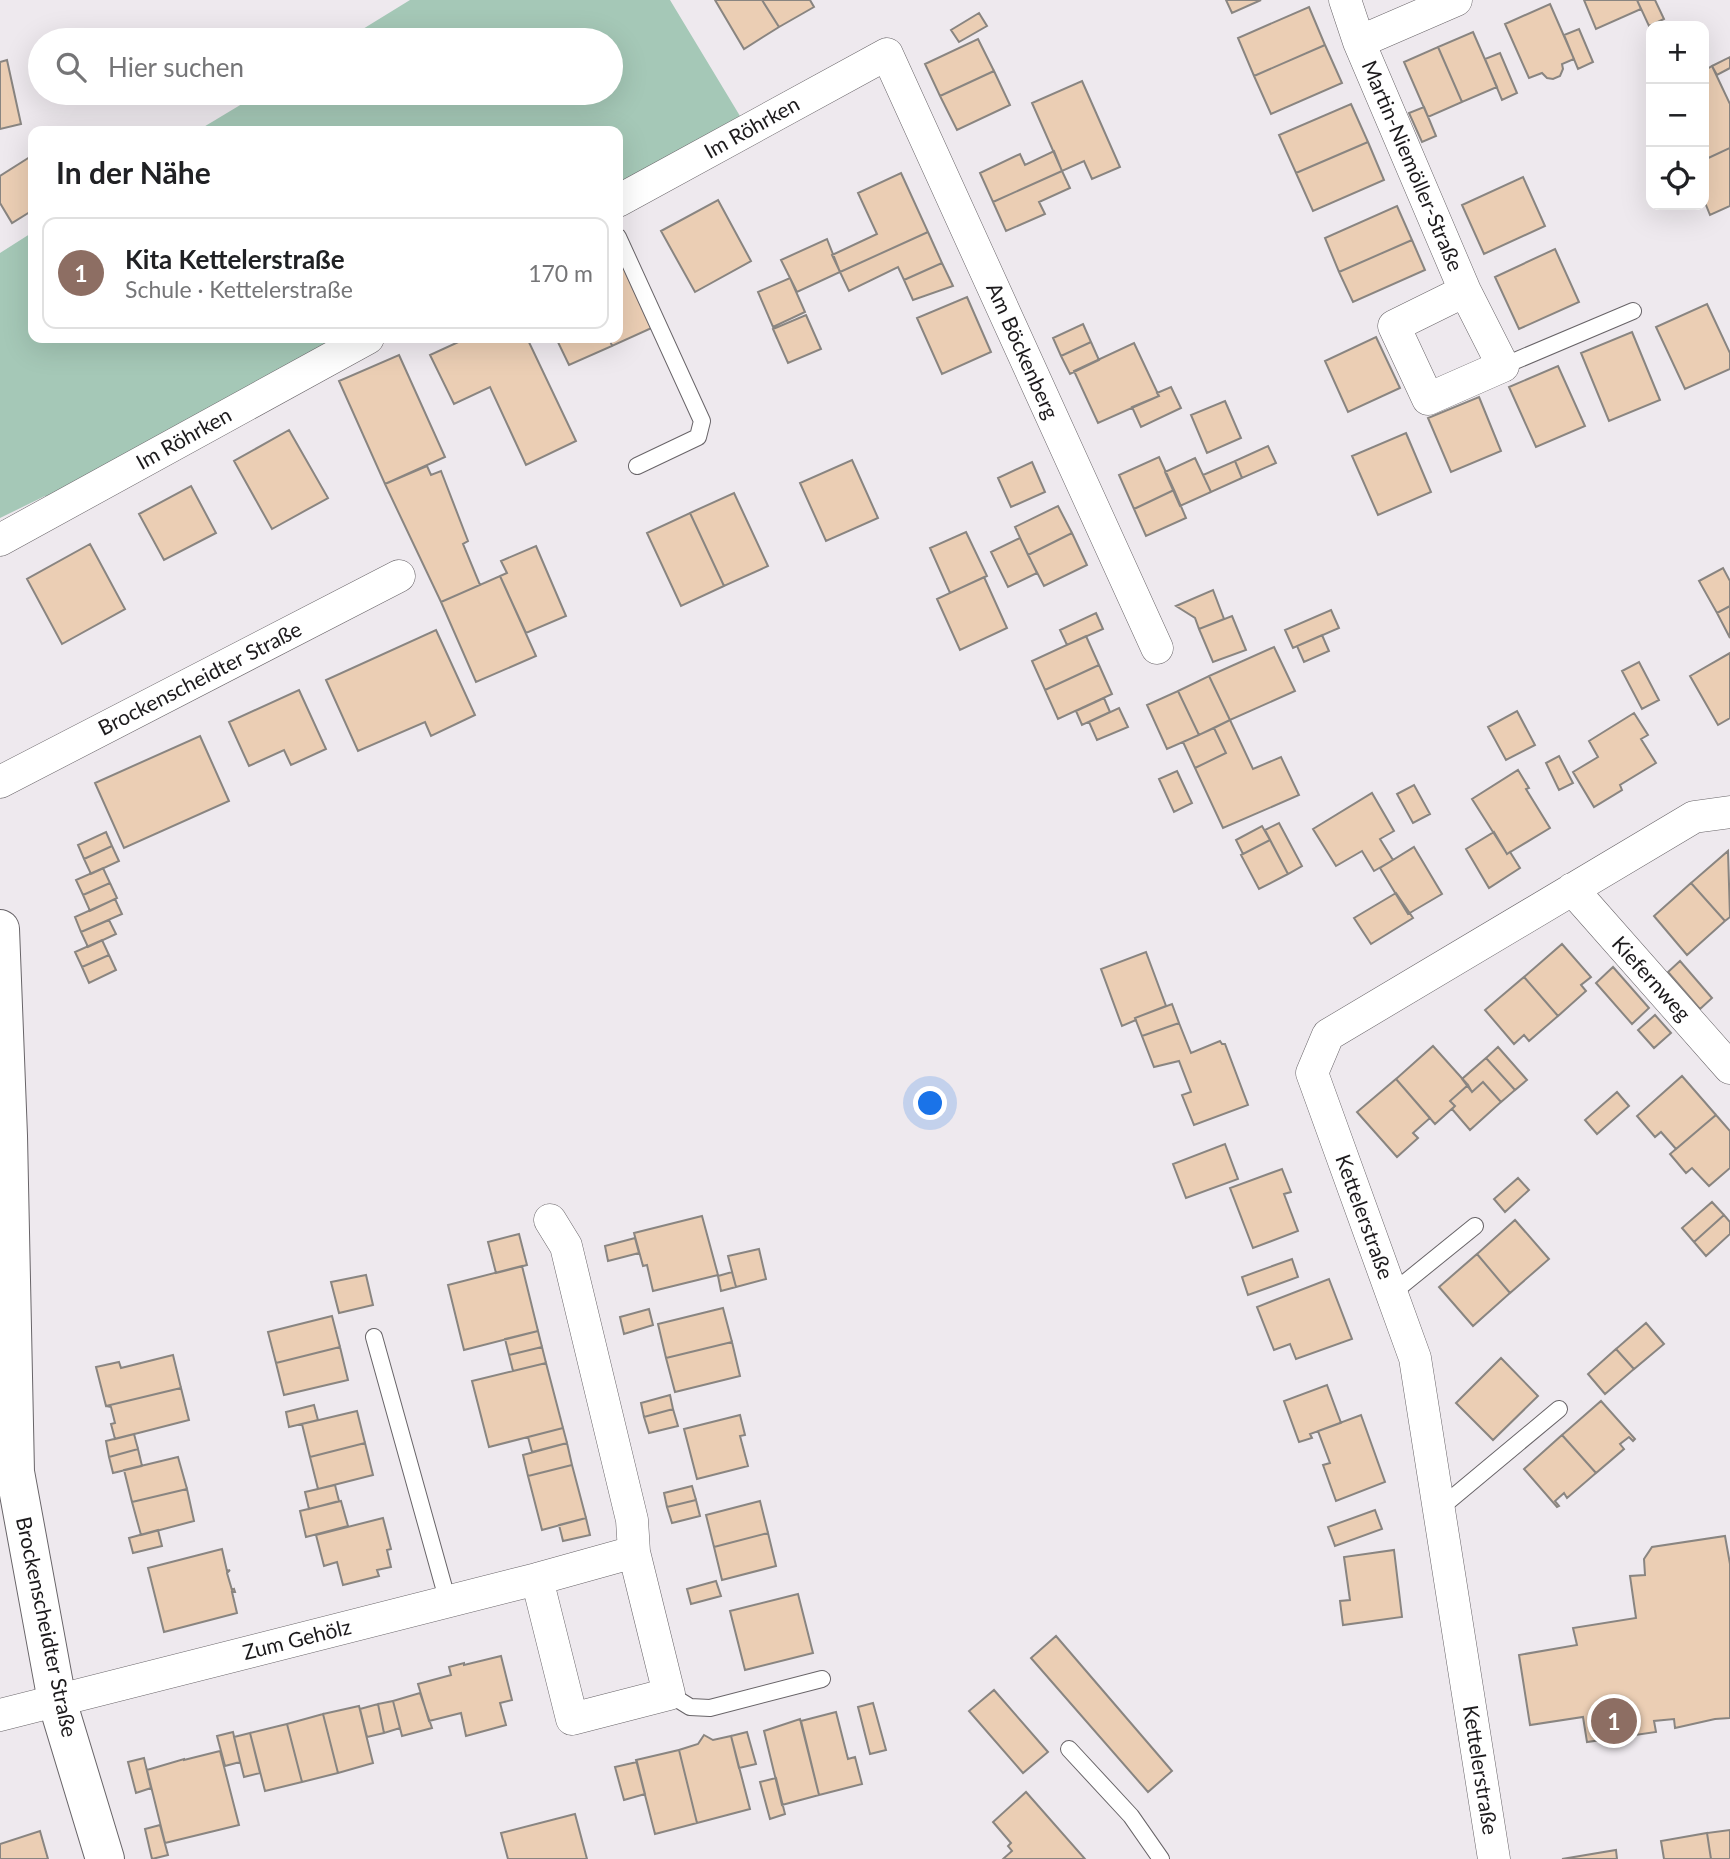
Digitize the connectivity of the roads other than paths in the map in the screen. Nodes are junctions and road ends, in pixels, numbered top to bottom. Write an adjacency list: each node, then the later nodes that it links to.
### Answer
1 (1345, 0): 3 (street, Martin-Niemöller-Straße)
2 (1455, 0): 3 (street, Martin-Niemöller-Straße)
3 (1359, 42): 7 (street, Martin-Niemöller-Straße)
4 (887, 54): 5 (street, Im Röhrken); 14 (street, Am Böckenberg)
5 (623, 198)
6 (623, 248): 11 (lane)
7 (1465, 291): 10 (street, Martin-Niemöller-Straße); 10 (street, Martin-Niemöller-Straße)
8 (1633, 311): 10 (lane)
9 (359, 343): 12 (street, Im Röhrken)
10 (1503, 366)
11 (637, 466)
12 (0, 540)
13 (400, 576): 15 (street, Brockenscheidter Straße)
14 (1157, 648)
15 (0, 782)
16 (1730, 811): 17 (street, Kettelerstraße)
17 (1572, 889): 19 (street, Kiefernweg); 22 (street, Kettelerstraße)
18 (0, 929): 31 (street, Brockenscheidter Straße)
19 (1730, 1068)
20 (550, 1220): 26 (street)
21 (1475, 1226): 22 (lane)
22 (1391, 1294): 25 (street, Kettelerstraße)
23 (374, 1337): 28 (lane)
24 (1559, 1409): 25 (lane)
25 (1438, 1509): 36 (street, Kettelerstraße)
26 (634, 1552): 27 (street, Zum Gehölz); 30 (street)
27 (537, 1579): 28 (street, Zum Gehölz); 30 (street)
28 (448, 1602): 31 (street, Zum Gehölz)
29 (822, 1679): 30 (lane)
30 (669, 1695)
31 (57, 1701): 32 (street, Zum Gehölz); 34 (street, Brockenscheidter Straße)
32 (0, 1715)
33 (1069, 1749): 35 (lane)
34 (105, 1859)
35 (1161, 1859)
36 (1494, 1859)

